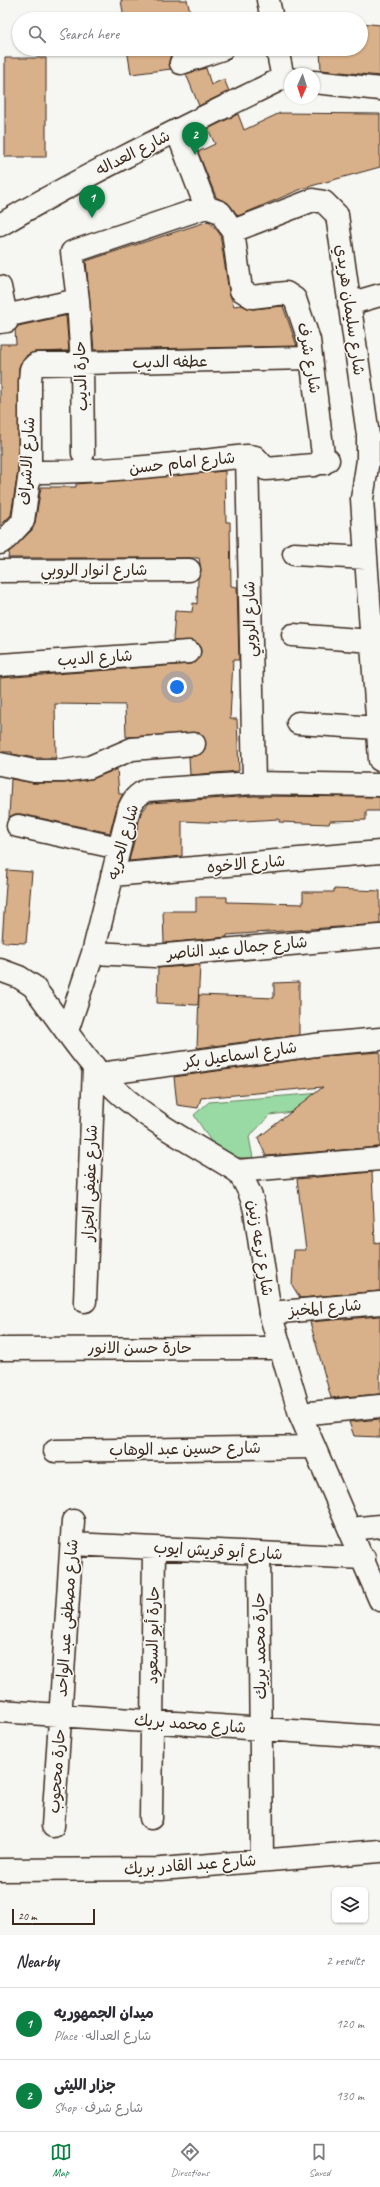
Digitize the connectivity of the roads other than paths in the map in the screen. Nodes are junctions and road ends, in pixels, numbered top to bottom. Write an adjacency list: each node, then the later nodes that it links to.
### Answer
1 (268, 0): 2 (street)
2 (271, 12)
3 (202, 56): 5 (street)
4 (279, 56): 6 (street)
5 (181, 63)
6 (284, 70)
7 (284, 80): 10 (street, شارع العداله)
8 (320, 83): 9 (street)
9 (380, 89)
10 (177, 131): 11 (street); 12 (street, شارع العداله)
11 (206, 207): 13 (street, شارع شرف); 16 (street, حارة الديب)
12 (0, 225)
13 (233, 231): 17 (street, شارع سليمان هريدي); 19 (street, شارع شرف)
14 (0, 287): 18 (street)
15 (380, 295): 17 (street)
16 (78, 300): 18 (street); 20 (street, حارة الديب)
17 (349, 304): 22 (street, شارع سليمان هريدي)
18 (3, 319)
19 (311, 358): 20 (street, عطفه الديب); 25 (street, شارع شرف)
20 (82, 364): 21 (street, عطفه الديب); 23 (street, حارة الديب)
21 (31, 369): 26 (street, شارع الاشراف)
22 (372, 410): 27 (street, شارع سليمان هريدي)
23 (83, 453)
24 (247, 456): 25 (street, شارع امام حسن); 26 (street, شارع امام حسن); 44 (street, شارع الروبي)
25 (326, 461)
26 (30, 472): 28 (street, شارع الاشراف)
27 (372, 516): 30 (street, شارع سليمان هريدي)
28 (0, 543)
29 (294, 554): 30 (street)
30 (366, 558): 33 (street, شارع سليمان هريدي)
31 (189, 570): 32 (street, شارع انوار الروبي)
32 (0, 571)
33 (374, 595): 35 (street, شارع سليمان هريدي)
34 (293, 635): 35 (street)
35 (372, 641): 38 (street, شارع سليمان هريدي)
36 (189, 652): 37 (street, شارع الديب)
37 (0, 665)
38 (377, 679): 40 (street, شارع سليمان هريدي)
39 (298, 723): 40 (street)
40 (378, 728): 42 (street, شارع سليمان هريدي)
41 (194, 744): 43 (street)
42 (380, 760)
43 (0, 764)
44 (254, 783): 45 (street, شارع الحريه); 47 (street, شارع الحريه)
45 (380, 785)
46 (18, 826): 47 (street)
47 (119, 848): 49 (street, شارع الحريه)
48 (380, 852): 49 (street, شارع الاخوه)
49 (112, 876): 51 (street, شارع الحريه)
50 (380, 936): 51 (street, شارع جمال عبد الناصر)
51 (93, 953): 53 (street, شارع الحريه)
52 (0, 970): 53 (street, شارع ترعه زنين)
53 (67, 1031): 55 (street, شارع ترعه زنين)
54 (380, 1039): 55 (street, شارع اسماعيل بكر)
55 (97, 1070): 57 (street, شارع ترعه زنين); 58 (street, شارع عفيفى الجزار)
56 (380, 1159): 57 (street)
57 (237, 1171): 60 (street, شارع ترعه زنين)
58 (85, 1301)
59 (380, 1303): 60 (street, شارع المخبز)
60 (270, 1313): 61 (street, شارع ترعه زنين)
61 (280, 1348): 62 (street, حارة حسن الانور); 64 (street, شارع ترعه زنين)
62 (0, 1349)
63 (380, 1406): 64 (street)
64 (300, 1414): 65 (street, شارع ترعه زنين)
65 (314, 1447): 66 (street, شارع حسين عبد الوهاب); 69 (street, شارع ترعه زنين)
66 (55, 1451)
67 (74, 1521): 70 (street, شارع مصطفى عبد الواحد)
68 (380, 1526): 69 (street)
69 (350, 1529): 73 (street, شارع ترعه زنين)
70 (72, 1544): 71 (street, شارع أبو قريش ايوب); 76 (street, شارع مصطفى عبد الواحد)
71 (154, 1548): 72 (street, شارع أبو قريش ايوب); 77 (street, حارة أبو السعود)
72 (259, 1553): 73 (street, شارع أبو قريش ايوب); 78 (street, حارة محمد بريك)
73 (364, 1558): 74 (street, شارع ترعه زنين)
74 (380, 1600)
75 (0, 1711): 76 (street, شارع محمد بريك)
76 (60, 1715): 77 (street, شارع محمد بريك); 81 (street, حارة محجوب)
77 (152, 1721): 78 (street, شارع محمد بريك); 80 (street, حارة أبو السعود)
78 (261, 1729): 79 (street, شارع محمد بريك); 83 (street, حارة محمد بريك)
79 (380, 1737)
80 (151, 1818)
81 (54, 1826)
82 (380, 1851): 83 (street, شارع عبد القادر بريك)
83 (262, 1860): 84 (street, شارع عبد القادر بريك)
84 (0, 1870)

